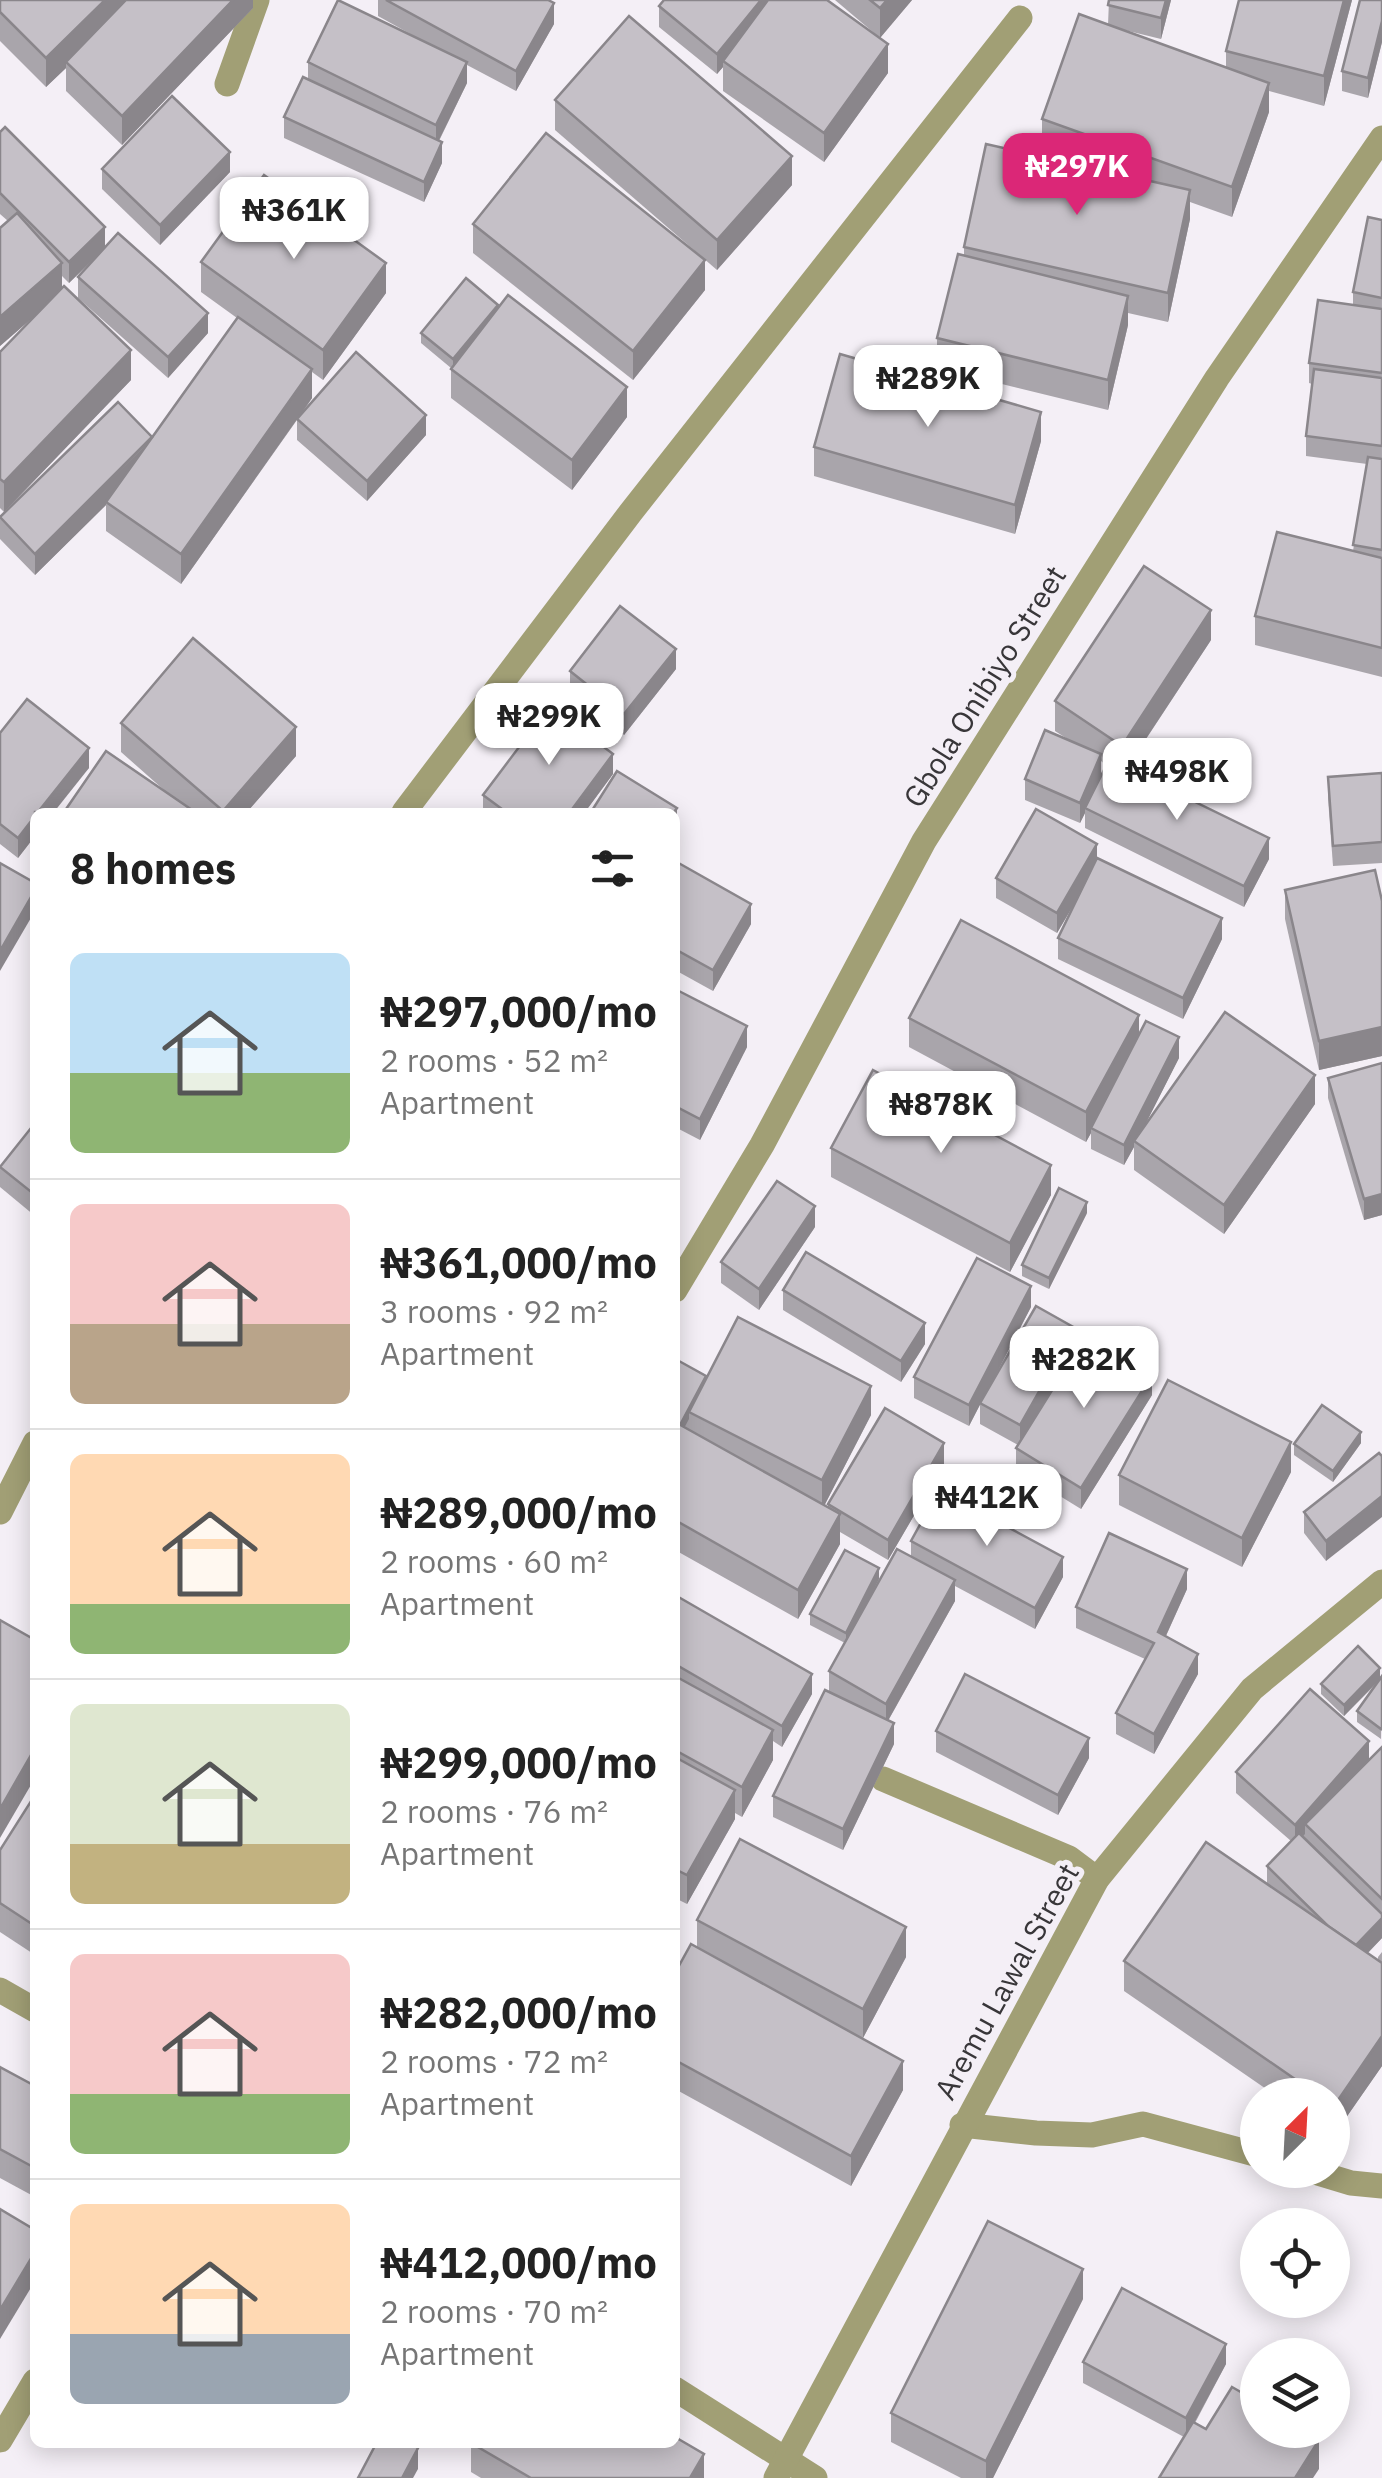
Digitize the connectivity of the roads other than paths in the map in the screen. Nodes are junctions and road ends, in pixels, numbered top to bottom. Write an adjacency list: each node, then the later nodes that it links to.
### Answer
1 (257, 0): 3 (street)
2 (1020, 18): 5 (street)
3 (227, 84)
4 (1382, 138): 6 (street, Gbola Onibiyo Street)
5 (407, 808)
6 (680, 1282)
7 (30, 1453): 8 (street)
8 (0, 1512)
9 (1382, 1582): 11 (street, Aremu Lawal Street)
10 (883, 1779): 11 (street)
11 (1097, 1879): 14 (street, Aremu Lawal Street)
12 (0, 1990): 13 (street)
13 (30, 2007)
14 (962, 2125): 15 (street); 21 (street, Aremu Lawal Street)
15 (1240, 2150)
16 (1350, 2182): 17 (street)
17 (1382, 2186)
18 (30, 2389): 20 (street)
19 (680, 2393): 21 (street)
20 (0, 2440)
21 (781, 2469): 22 (street)
22 (815, 2478)

